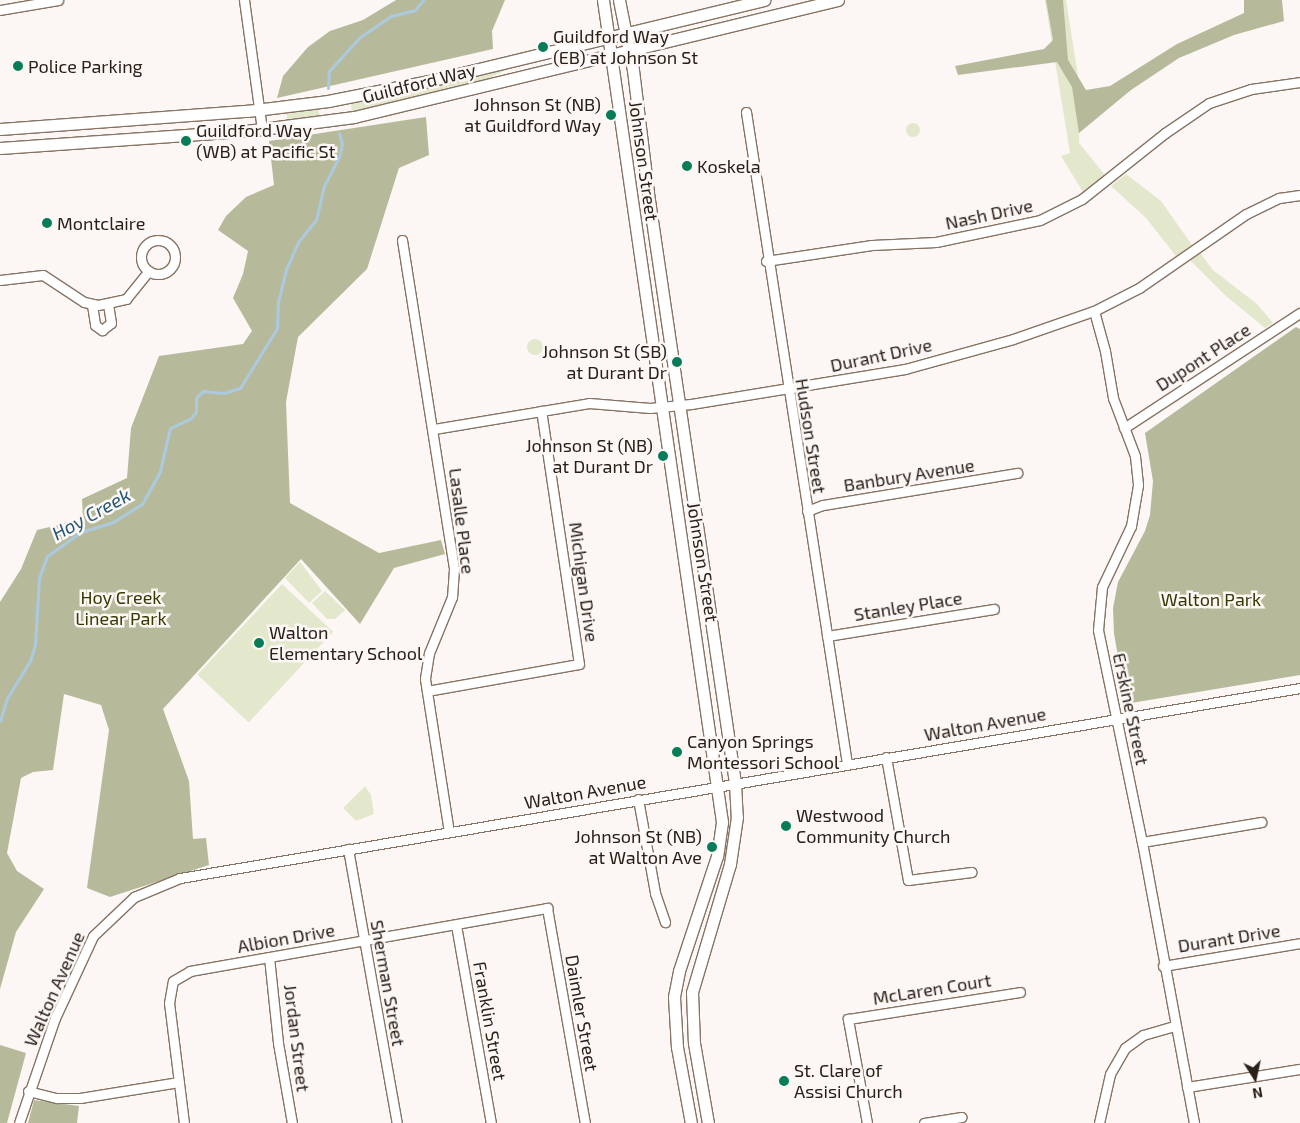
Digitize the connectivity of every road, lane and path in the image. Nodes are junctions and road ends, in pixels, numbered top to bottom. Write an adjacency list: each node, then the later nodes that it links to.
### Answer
1 (58, 0): 7 (street)
2 (244, 0): 14 (street)
3 (603, 0): 10 (main road, Johnson Street)
4 (619, 0): 9 (main road, Johnson Street)
5 (764, 0): 9 (main road, Guildford Way)
6 (838, 0): 11 (main road, Guildford Way)
7 (17, 3): 8 (street)
8 (0, 10)
9 (626, 33): 10 (main road, Guildford Way); 11 (main road, Johnson Street)
10 (609, 37): 12 (main road, Johnson Street); 14 (main road, Guildford Way)
11 (630, 50): 12 (main road, Guildford Way); 29 (main road, Johnson Street)
12 (612, 54): 17 (main road, Guildford Way); 30 (main road, Johnson Street)
13 (1300, 82): 21 (street, Nash Drive)
14 (260, 110): 16 (main road, Guildford Way); 17 (street)
15 (746, 112): 21 (street, Hudson Street)
16 (0, 128)
17 (262, 130): 18 (main road, Guildford Way)
18 (0, 148)
19 (1300, 195): 26 (street, Durant Drive)
20 (402, 240): 33 (street, Lasalle Place)
21 (766, 261): 28 (street, Hudson Street)
22 (149, 271): 24 (street)
23 (0, 280): 25 (street)
24 (108, 304): 25 (street); 25 (street)
25 (92, 305)
26 (1094, 311): 28 (street, Durant Drive); 32 (street, Erskine Street)
27 (1300, 313): 32 (street, Dupont Place)
28 (787, 389): 29 (street, Durant Drive); 35 (street, Hudson Street)
29 (679, 406): 30 (street, Durant Drive); 43 (main road, Johnson Street)
30 (662, 408): 31 (street, Durant Drive); 44 (main road, Johnson Street)
31 (541, 411): 33 (street, Durant Drive); 39 (street, Michigan Drive)
32 (1124, 428): 40 (street, Erskine Street)
33 (434, 429): 39 (street, Lasalle Place)
34 (1017, 473): 35 (street, Banbury Avenue)
35 (807, 511): 37 (street, Hudson Street)
36 (994, 608): 37 (street, Stanley Place)
37 (827, 636): 42 (street, Hudson Street)
38 (1300, 688): 40 (street, Walton Avenue)
39 (427, 691): 47 (street, Lasalle Place)
40 (1117, 718): 41 (street, Walton Avenue); 48 (street, Erskine Street)
41 (886, 757): 42 (street, Walton Avenue); 50 (street)
42 (847, 764): 43 (street, Walton Avenue)
43 (735, 783): 44 (street, Walton Avenue); 72 (main road, Johnson Street)
44 (719, 786): 45 (street, Walton Avenue); 71 (main road, Johnson Street)
45 (638, 800): 47 (street, Walton Avenue); 52 (street)
46 (1260, 822): 48 (street)
47 (449, 832): 49 (street, Walton Avenue)
48 (1142, 842): 57 (street, Erskine Street)
49 (348, 849): 54 (street, Sherman Street); 63 (street, Walton Avenue)
50 (971, 872)
51 (547, 908): 53 (street, Albion Drive); 70 (street, Daimler Street)
52 (666, 922)
53 (456, 925): 54 (street, Albion Drive); 69 (street, Franklin Street)
54 (364, 941): 56 (street, Albion Drive); 68 (street, Sherman Street)
55 (1300, 943): 57 (street, Durant Drive)
56 (269, 957): 61 (street, Albion Drive); 67 (street, Jordan Street)
57 (1163, 966): 59 (street, Erskine Street)
58 (1020, 992): 73 (street, McLaren Court)
59 (1174, 1026): 62 (street, Erskine Street); 75 (street)
60 (1300, 1069): 62 (street)
61 (179, 1082): 63 (street); 66 (street, Albion Drive)
62 (1187, 1087): 76 (street, Erskine Street)
63 (28, 1091): 65 (street, Walton Avenue)
64 (962, 1117): 74 (street)
65 (18, 1123)
66 (184, 1123)
67 (292, 1123)
68 (397, 1123)
69 (491, 1123)
70 (585, 1123)
71 (691, 1123)
72 (708, 1123)
73 (867, 1123)
74 (924, 1123)
75 (1099, 1123)
76 (1194, 1123)

